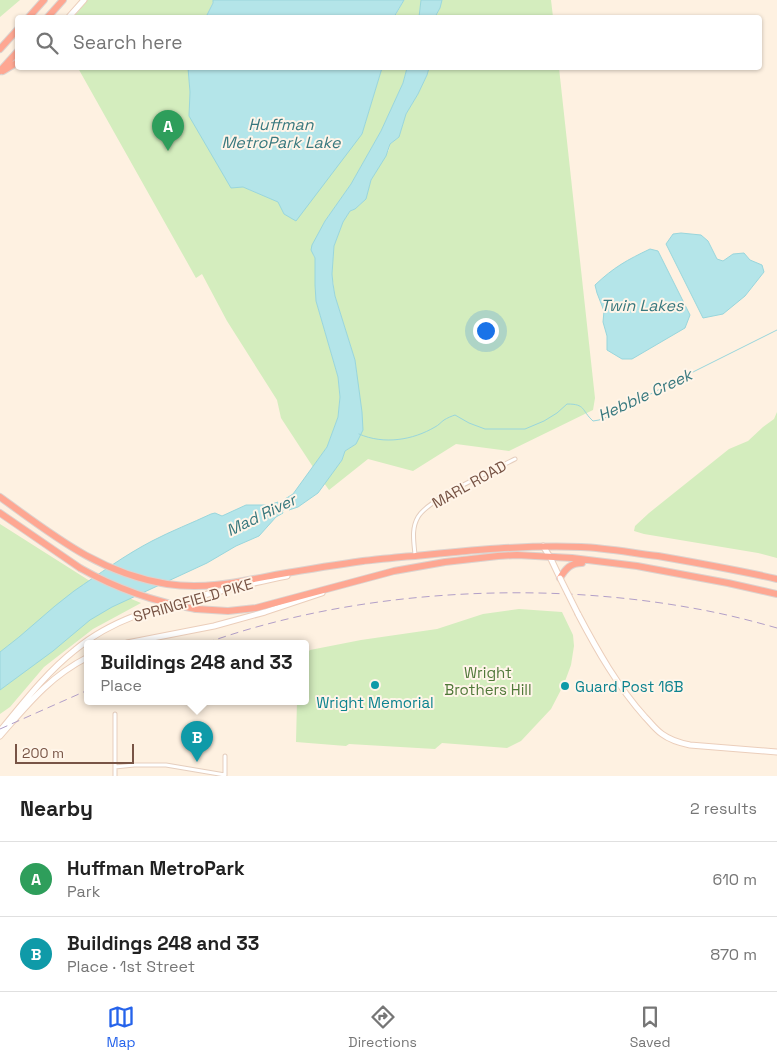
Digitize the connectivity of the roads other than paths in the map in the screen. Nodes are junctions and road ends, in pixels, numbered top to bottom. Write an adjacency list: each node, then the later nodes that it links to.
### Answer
1 (44, 0): 4 (highway)
2 (63, 0): 5 (highway)
3 (84, 0): 6 (main road)
4 (31, 15)
5 (50, 15)
6 (71, 15)
7 (15, 32): 8 (highway)
8 (0, 49)
9 (15, 54): 11 (highway)
10 (15, 64): 11 (highway)
11 (0, 72)
12 (515, 459): 16 (street, MARL ROAD)
13 (0, 497): 18 (highway)
14 (0, 513): 22 (highway, bridge)
15 (543, 546): 16 (highway); 17 (main road); 21 (highway)
16 (415, 556): 18 (highway)
17 (550, 557): 19 (highway); 20 (main road); 22 (highway)
18 (338, 565): 24 (main road, SPRINGFIELD PIKE)
19 (654, 570): 20 (highway); 23 (highway)
20 (560, 578): 31 (main road, bridge)
21 (777, 579)
22 (357, 581): 25 (main road, SPRINGFIELD PIKE)
23 (777, 594)
24 (89, 640)
25 (142, 640)
26 (84, 644): 29 (main road, SPRINGFIELD PIKE)
27 (84, 659): 30 (main road)
28 (115, 714): 33 (street)
29 (0, 731)
30 (0, 736)
31 (777, 752)
32 (224, 756): 35 (street)
33 (115, 767): 34 (street); 35 (street)
34 (115, 776)
35 (225, 776)

